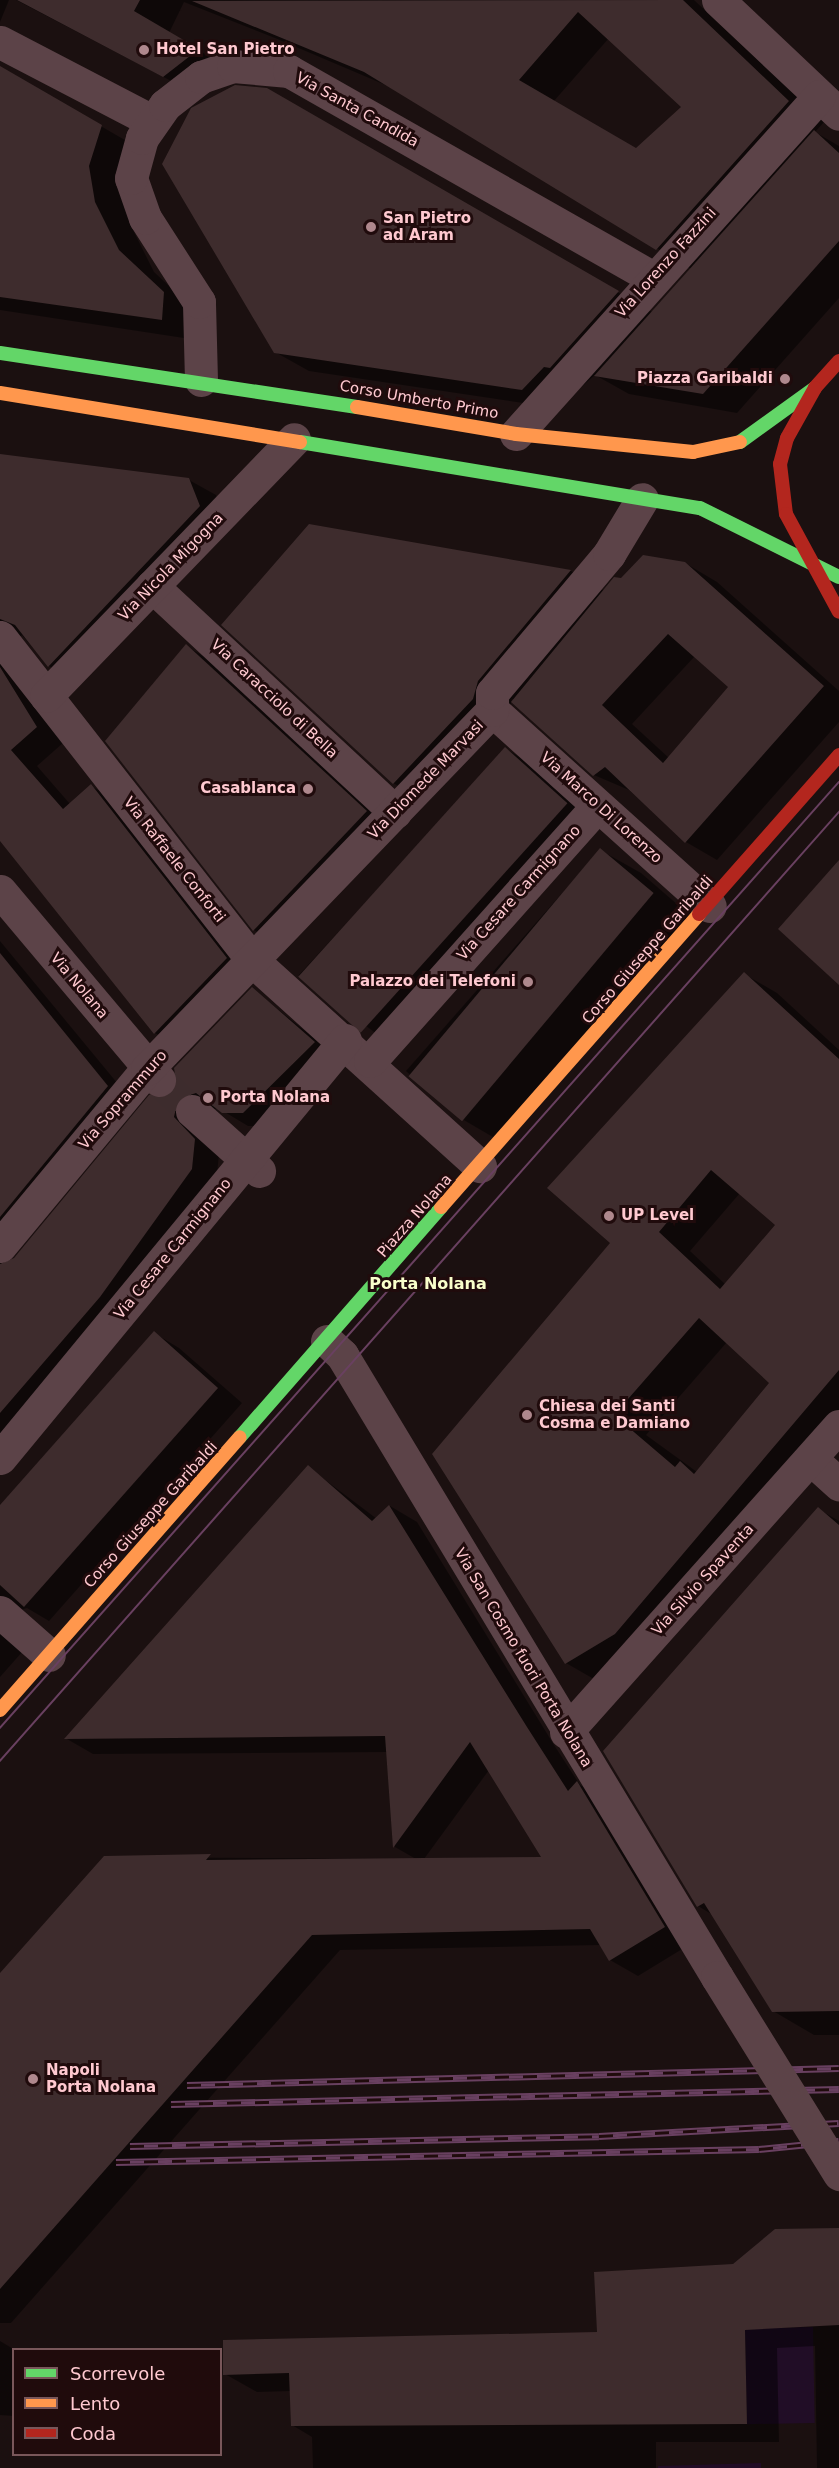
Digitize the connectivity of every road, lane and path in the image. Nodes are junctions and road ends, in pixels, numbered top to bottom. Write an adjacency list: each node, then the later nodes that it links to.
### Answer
1 (718, 0): 3 (street)
2 (0, 42): 4 (street)
3 (829, 105): 5 (street, Via Lorenzo Fazzini)
4 (152, 121): 5 (street, Via Santa Candida); 8 (street, Via Santa Candida)
5 (651, 277): 11 (street, Via Lorenzo Fazzini)
6 (0, 353): 8 (main road, Corso Umberto Primo)
7 (839, 361): 9 (main road)
8 (201, 380): 11 (main road, Corso Umberto Primo)
9 (815, 388): 11 (main road, Corso Umberto Primo); 14 (main road)
10 (0, 393): 12 (main road)
11 (516, 434)
12 (294, 439): 13 (main road); 16 (street, Via Nicola Migogna)
13 (642, 500): 14 (main road); 20 (street, Via Diomede Marvasi)
14 (807, 560): 15 (main road); 17 (main road)
15 (839, 577)
16 (152, 586): 19 (street, Via Nicola Migogna); 23 (street, Via Caracciolo di Bella)
17 (839, 612)
18 (0, 637): 19 (street, Via Raffaele Conforti)
19 (46, 696): 26 (street, Via Raffaele Conforti)
20 (492, 710): 22 (street, Via Marco Di Lorenzo); 23 (street, Via Diomede Marvasi)
21 (839, 755): 25 (main road, Corso Giuseppe Garibaldi)
22 (597, 806): 25 (street, Via Marco Di Lorenzo); 28 (street, Via Cesare Carmignano)
23 (395, 812): 26 (street, Via Diomede Marvasi)
24 (0, 891): 29 (street, Via Nolana)
25 (710, 906): 32 (main road, Corso Giuseppe Garibaldi)
26 (253, 961): 27 (street, Via Raffaele Conforti); 29 (street, Via Soprammuro)
27 (345, 1040): 28 (street, Via Raffaele Conforti); 31 (street, Via Cesare Carmignano)
28 (370, 1061): 32 (street, Via Raffaele Conforti)
29 (153, 1074): 33 (street, Via Soprammuro)
30 (192, 1111): 31 (street)
31 (253, 1166): 36 (street, Via Cesare Carmignano)
32 (480, 1166): 34 (main road, Piazza Nolana)
33 (0, 1246)
34 (327, 1341): 40 (main road, Corso Giuseppe Garibaldi); 42 (street, Via San Cosmo fuori Porta Nolana)
35 (839, 1426): 37 (street, Via Silvio Spaventa)
36 (0, 1458)
37 (812, 1459): 38 (street); 42 (street, Via Silvio Spaventa)
38 (839, 1484)
39 (0, 1612): 40 (street)
40 (49, 1655): 41 (main road, Corso Giuseppe Garibaldi)
41 (0, 1710)
42 (566, 1732): 43 (street, Via San Cosmo fuori Porta Nolana, bridge)
43 (839, 2174)

